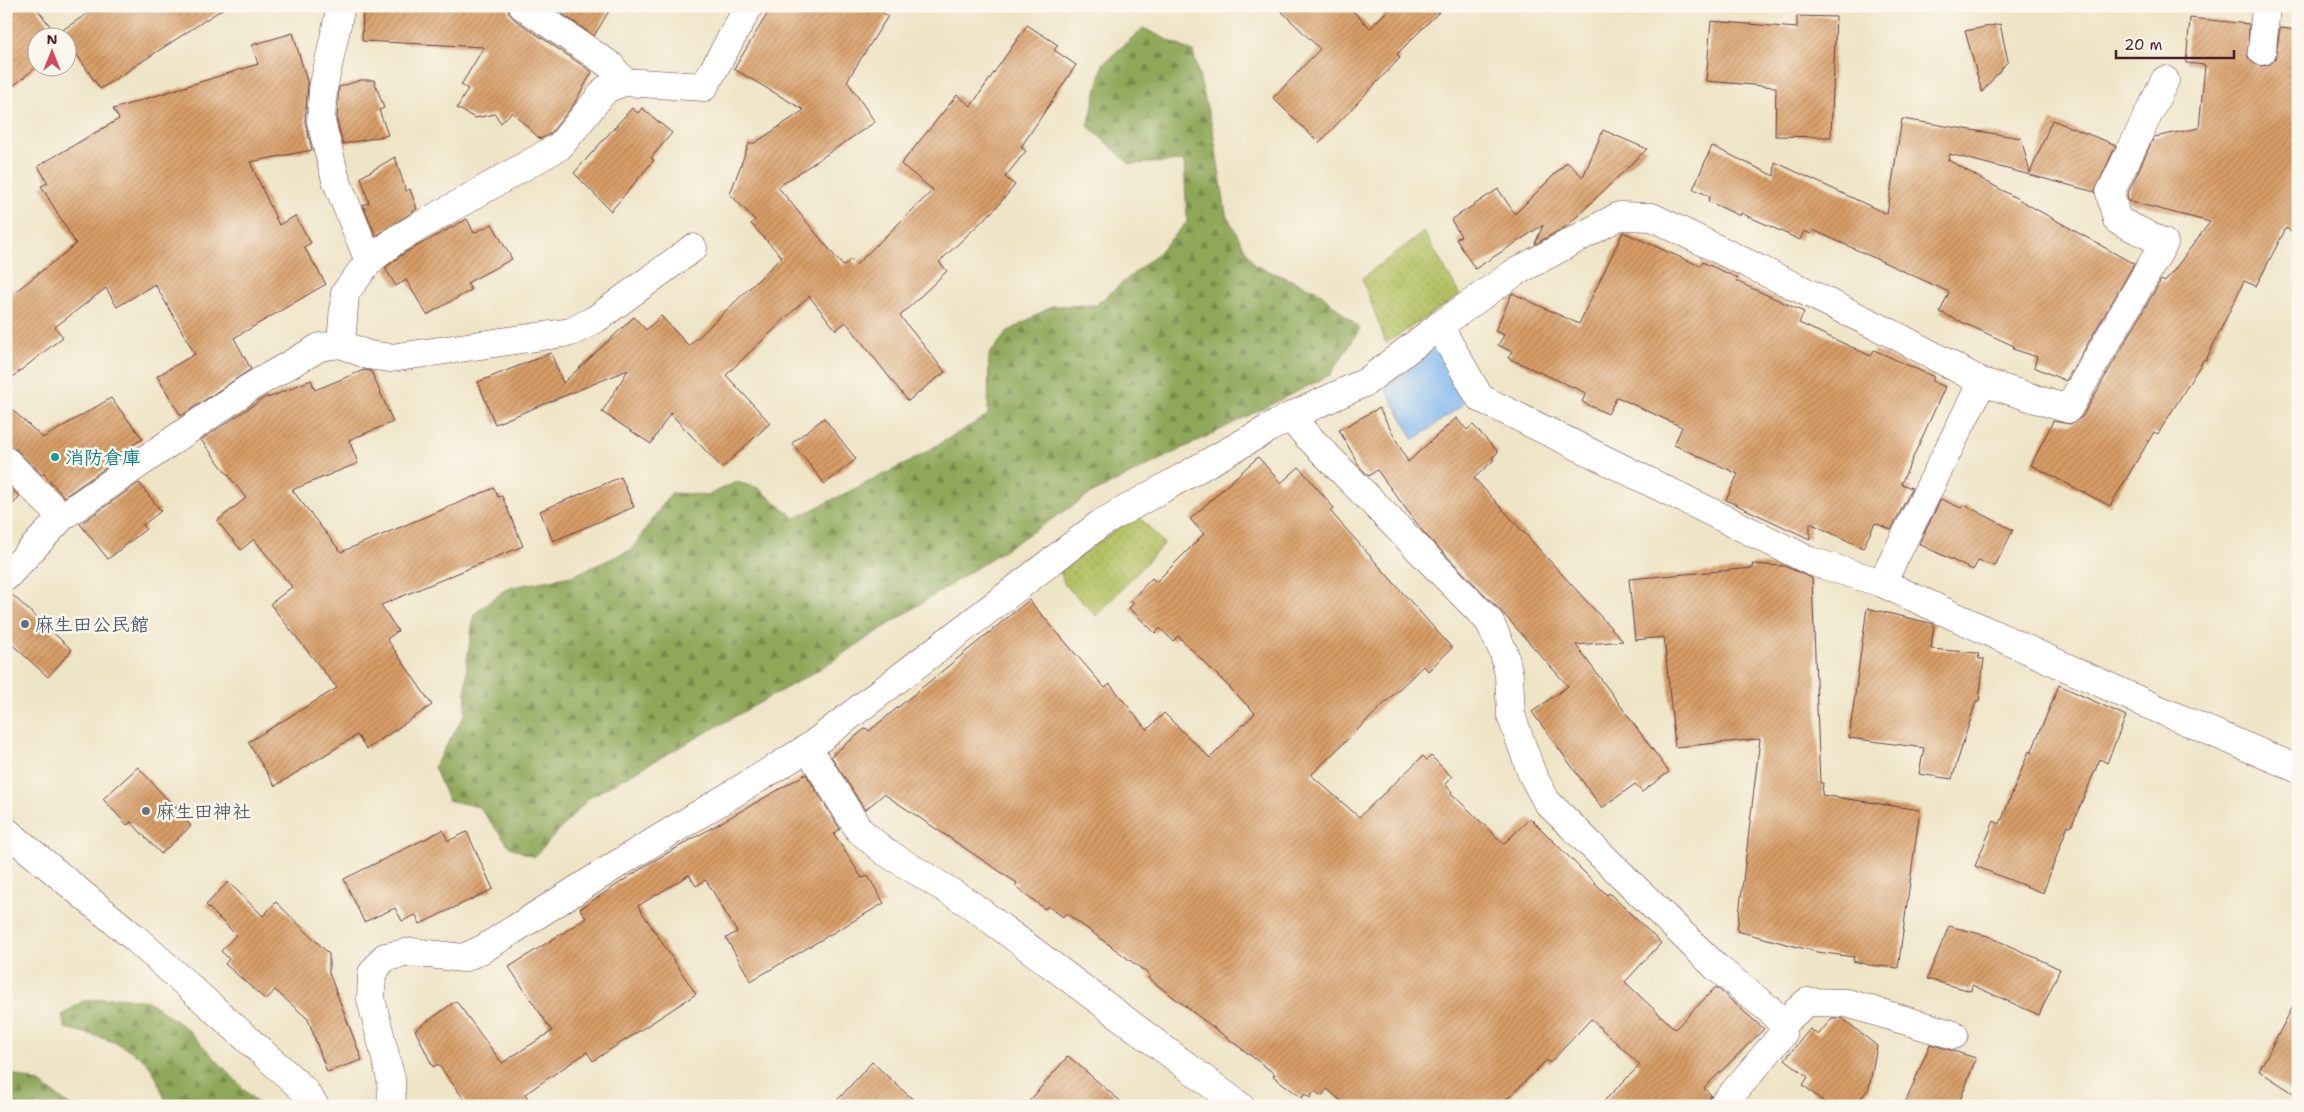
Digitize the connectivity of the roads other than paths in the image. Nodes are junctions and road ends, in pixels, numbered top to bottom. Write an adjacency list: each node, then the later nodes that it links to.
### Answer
1 (341, 6): 9 (street)
2 (523, 6): 7 (street)
3 (749, 6): 7 (street)
4 (2266, 6): 5 (street)
5 (2262, 51)
6 (2165, 80): 12 (street)
7 (624, 82): 9 (street)
8 (693, 248): 11 (street)
9 (369, 261): 11 (street)
10 (1439, 326): 12 (street); 13 (street); 17 (street)
11 (341, 344): 15 (street)
12 (1982, 382): 17 (street)
13 (1289, 417): 18 (street); 21 (street)
14 (6, 461): 15 (street)
15 (62, 517): 16 (street)
16 (6, 577)
17 (1882, 583): 19 (street)
18 (808, 748): 24 (street); 25 (street)
19 (2298, 769)
20 (6, 831): 23 (street)
21 (1782, 1024): 22 (street); 26 (street)
22 (1954, 1035)
23 (315, 1106)
24 (392, 1106)
25 (1240, 1106)
26 (1722, 1106)

